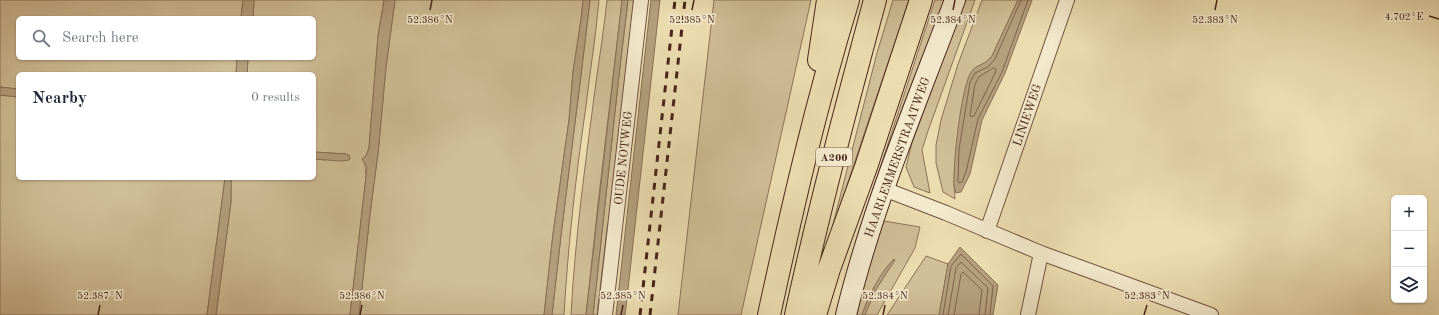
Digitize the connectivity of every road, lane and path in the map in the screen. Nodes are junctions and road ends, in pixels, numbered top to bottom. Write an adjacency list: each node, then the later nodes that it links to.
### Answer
1 (641, 0): 12 (street, OUDE NOTWEG)
2 (828, 0): 8 (highway, A200)
3 (848, 0): 8 (highway, A200)
4 (875, 0): 14 (highway, A200)
5 (921, 0): 15 (highway, A200)
6 (955, 0): 9 (main road, HAARLEMMERSTRAATWEG)
7 (1066, 0): 10 (street, LINIEWEG)
8 (811, 135): 13 (highway, A200)
9 (884, 189): 10 (street); 16 (main road, HAARLEMMERSTRAATWEG)
10 (987, 231): 11 (street)
11 (1041, 253): 17 (street); 18 (street)
12 (605, 315)
13 (769, 315)
14 (796, 315)
15 (815, 315)
16 (846, 315)
17 (1028, 315)
18 (1211, 315)

